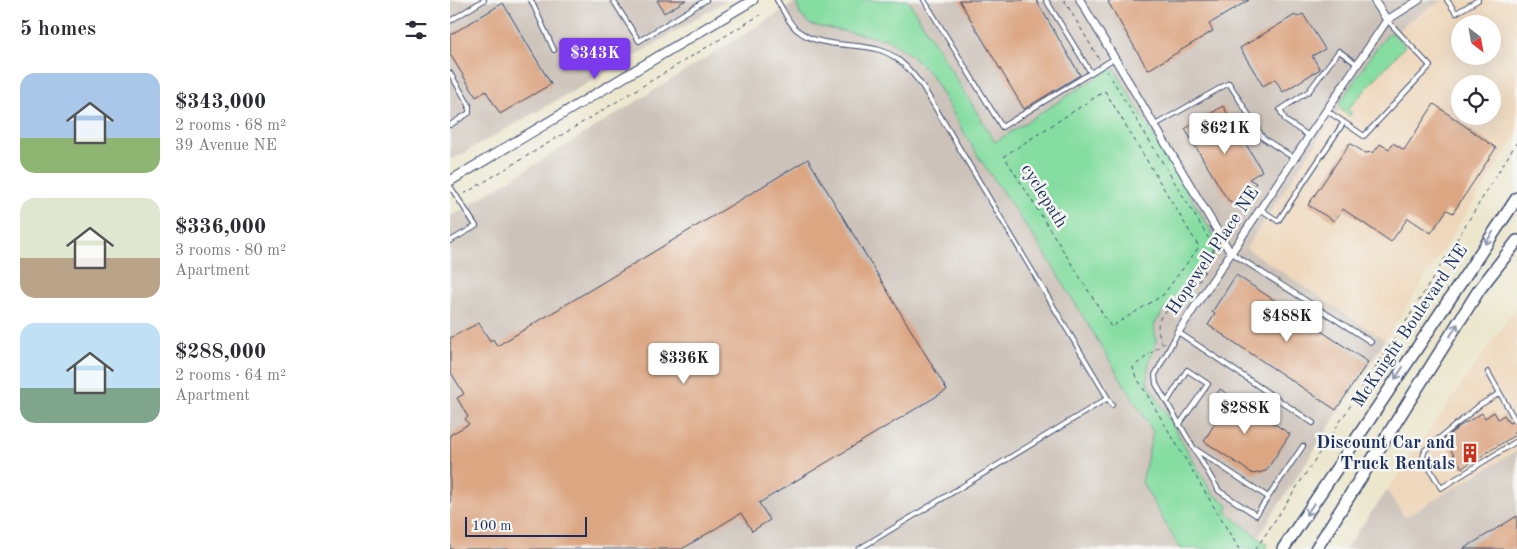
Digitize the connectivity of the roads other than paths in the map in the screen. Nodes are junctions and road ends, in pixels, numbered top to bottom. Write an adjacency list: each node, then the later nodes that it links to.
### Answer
1 (484, 0): 15 (lane)
2 (531, 0): 16 (lane)
3 (613, 0): 4 (lane)
4 (706, 0)
5 (753, 0): 27 (street)
6 (778, 0): 38 (lane)
7 (924, 0): 20 (lane)
8 (1046, 0): 20 (lane)
9 (1080, 0): 17 (street)
10 (1374, 0): 14 (street)
11 (1419, 0): 14 (street, Hopewell Place NE)
12 (1447, 0): 13 (lane)
13 (1478, 0)
14 (1387, 20): 18 (street, Hopewell Place NE); 22 (lane)
15 (450, 21)
16 (554, 50)
17 (1115, 58): 20 (lane); 24 (street)
18 (1358, 64): 21 (street, Hopewell Place NE); 25 (lane)
19 (450, 73): 23 (lane)
20 (1091, 73)
21 (1326, 110): 22 (lane); 25 (street, Hopewell Place NE)
22 (1344, 122): 30 (lane)
23 (450, 125)
24 (1155, 125): 26 (lane); 33 (street)
25 (1309, 136): 26 (street, Hopewell Place NE)
26 (1294, 158): 30 (street, Hopewell Place NE)
27 (450, 181)
28 (450, 186): 31 (lane)
29 (1517, 198): 49 (main road, McKnight Boulevard NE, one-way to 49)
30 (1259, 209): 33 (street, Hopewell Place NE)
31 (450, 241)
32 (1517, 241): 50 (main road, one-way to 32)
33 (1230, 252): 34 (street, Hopewell Place NE); 35 (lane)
34 (1178, 332): 39 (lane); 42 (lane)
35 (1371, 342)
36 (1488, 372): 37 (lane)
37 (1500, 393): 41 (lane); 44 (lane)
38 (1108, 398): 40 (lane); 48 (lane)
39 (1166, 402): 43 (lane); 43 (lane)
40 (1112, 405)
41 (1515, 420)
42 (1313, 423)
43 (1180, 425): 46 (lane)
44 (1517, 441)
45 (1303, 446): 47 (lane)
46 (1194, 448): 47 (lane); 47 (lane)
47 (1268, 497)
48 (859, 549)
49 (1283, 549)
50 (1316, 549)

